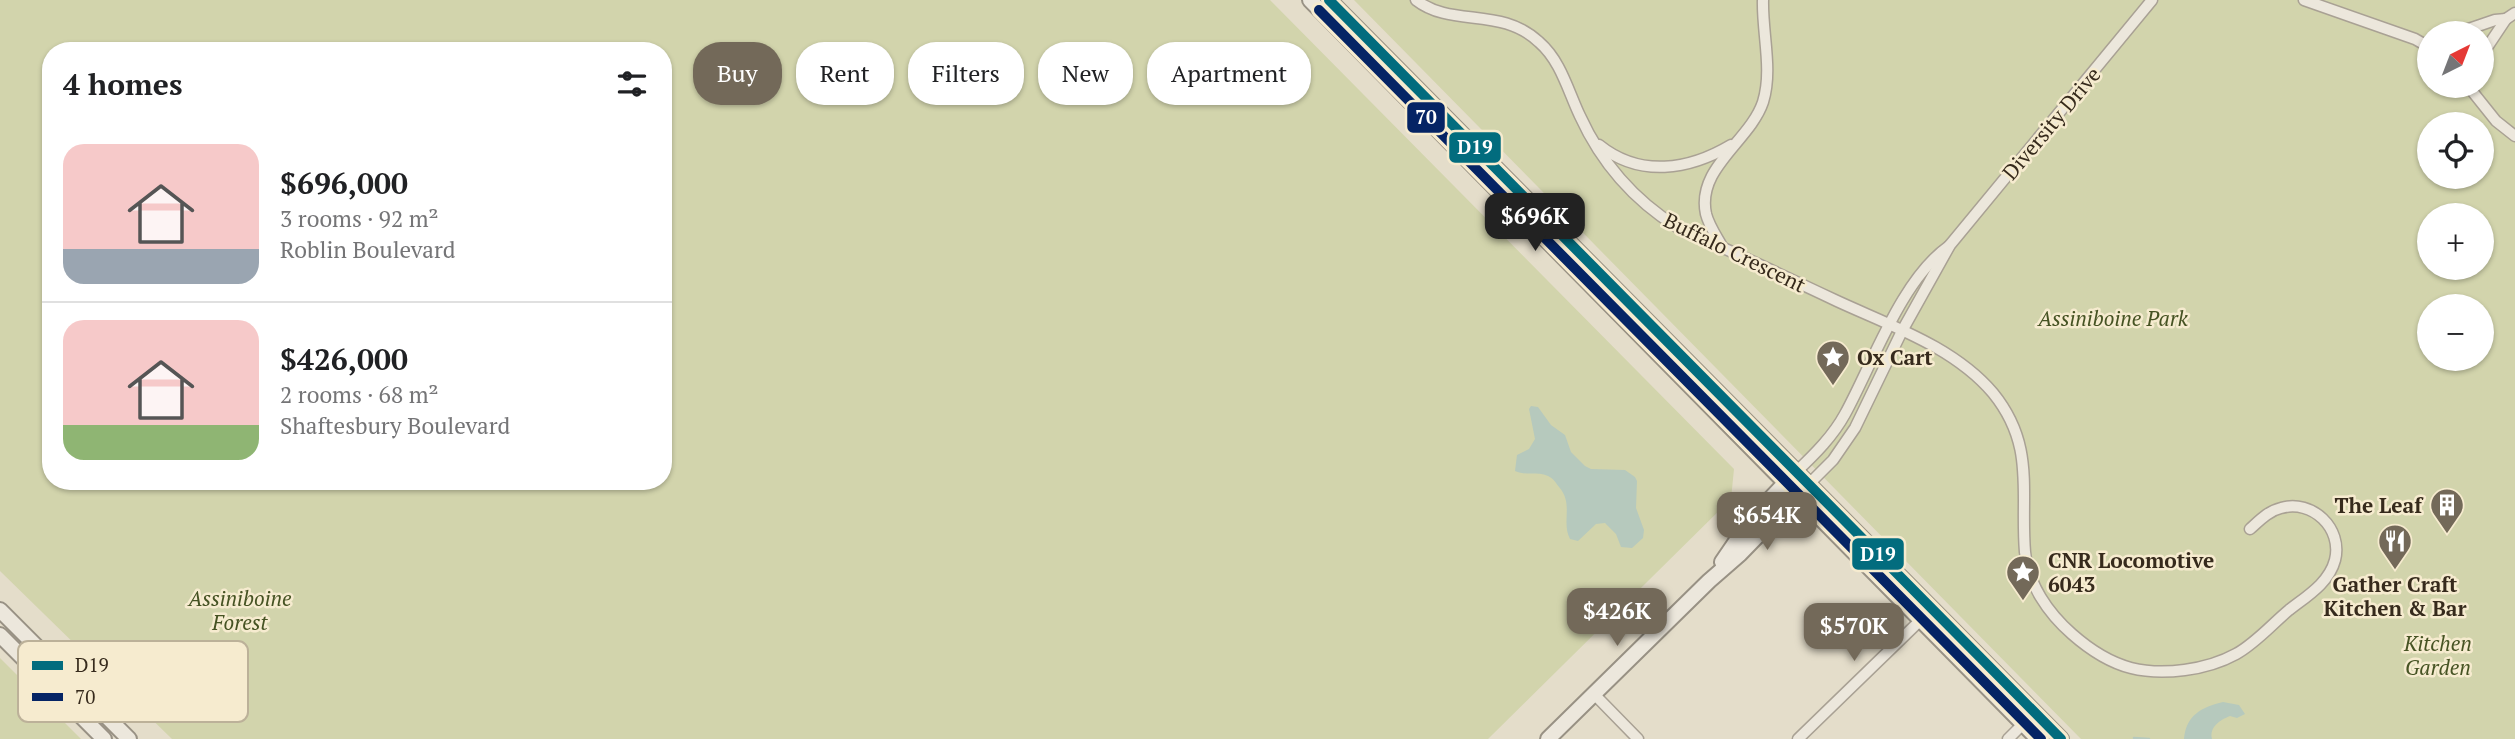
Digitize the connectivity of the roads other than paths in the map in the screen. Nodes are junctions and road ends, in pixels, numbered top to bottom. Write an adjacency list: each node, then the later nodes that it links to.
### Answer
1 (1310, 0): 20 (main road)
2 (1329, 0): 19 (main road)
3 (1416, 0): 13 (street, Buffalo Crescent)
4 (1763, 0): 14 (street)
5 (2152, 0): 15 (street, Diversity Drive)
6 (2304, 0): 10 (street)
7 (2510, 16): 8 (street); 9 (street)
8 (2492, 21)
9 (2494, 38)
10 (2416, 39)
11 (2478, 98): 12 (street)
12 (2515, 136)
13 (1593, 140): 14 (street); 16 (street, Buffalo Crescent)
14 (1737, 143): 16 (street)
15 (1950, 246): 17 (street, Diversity Drive); 18 (street, Diversity Drive)
16 (1723, 248): 17 (street, Buffalo Crescent)
17 (1889, 325): 18 (street, Buffalo Crescent); 19 (street, Diversity Drive)
18 (1902, 331): 21 (street, Diversity Drive); 22 (street, Buffalo Crescent)
19 (1797, 471): 20 (main road); 21 (main road)
20 (1786, 482): 21 (main road); 23 (main road)
21 (1803, 489): 23 (main road); 24 (main road); 26 (main road)
22 (2250, 529)
23 (1709, 581): 30 (main road)
24 (1932, 609): 26 (street); 31 (main road)
25 (0, 610): 28 (main road)
26 (1920, 620): 34 (main road); 39 (street)
27 (0, 635): 29 (main road)
28 (31, 641)
29 (18, 653)
30 (1595, 695): 37 (main road); 38 (street)
31 (2035, 713): 34 (street); 42 (main road)
32 (87, 722): 35 (main road)
33 (112, 722): 36 (main road)
34 (2023, 724): 40 (street); 41 (main road)
35 (104, 739)
36 (129, 739)
37 (1548, 739)
38 (1638, 739)
39 (1798, 739)
40 (2008, 739)
41 (2038, 739)
42 (2061, 739)

